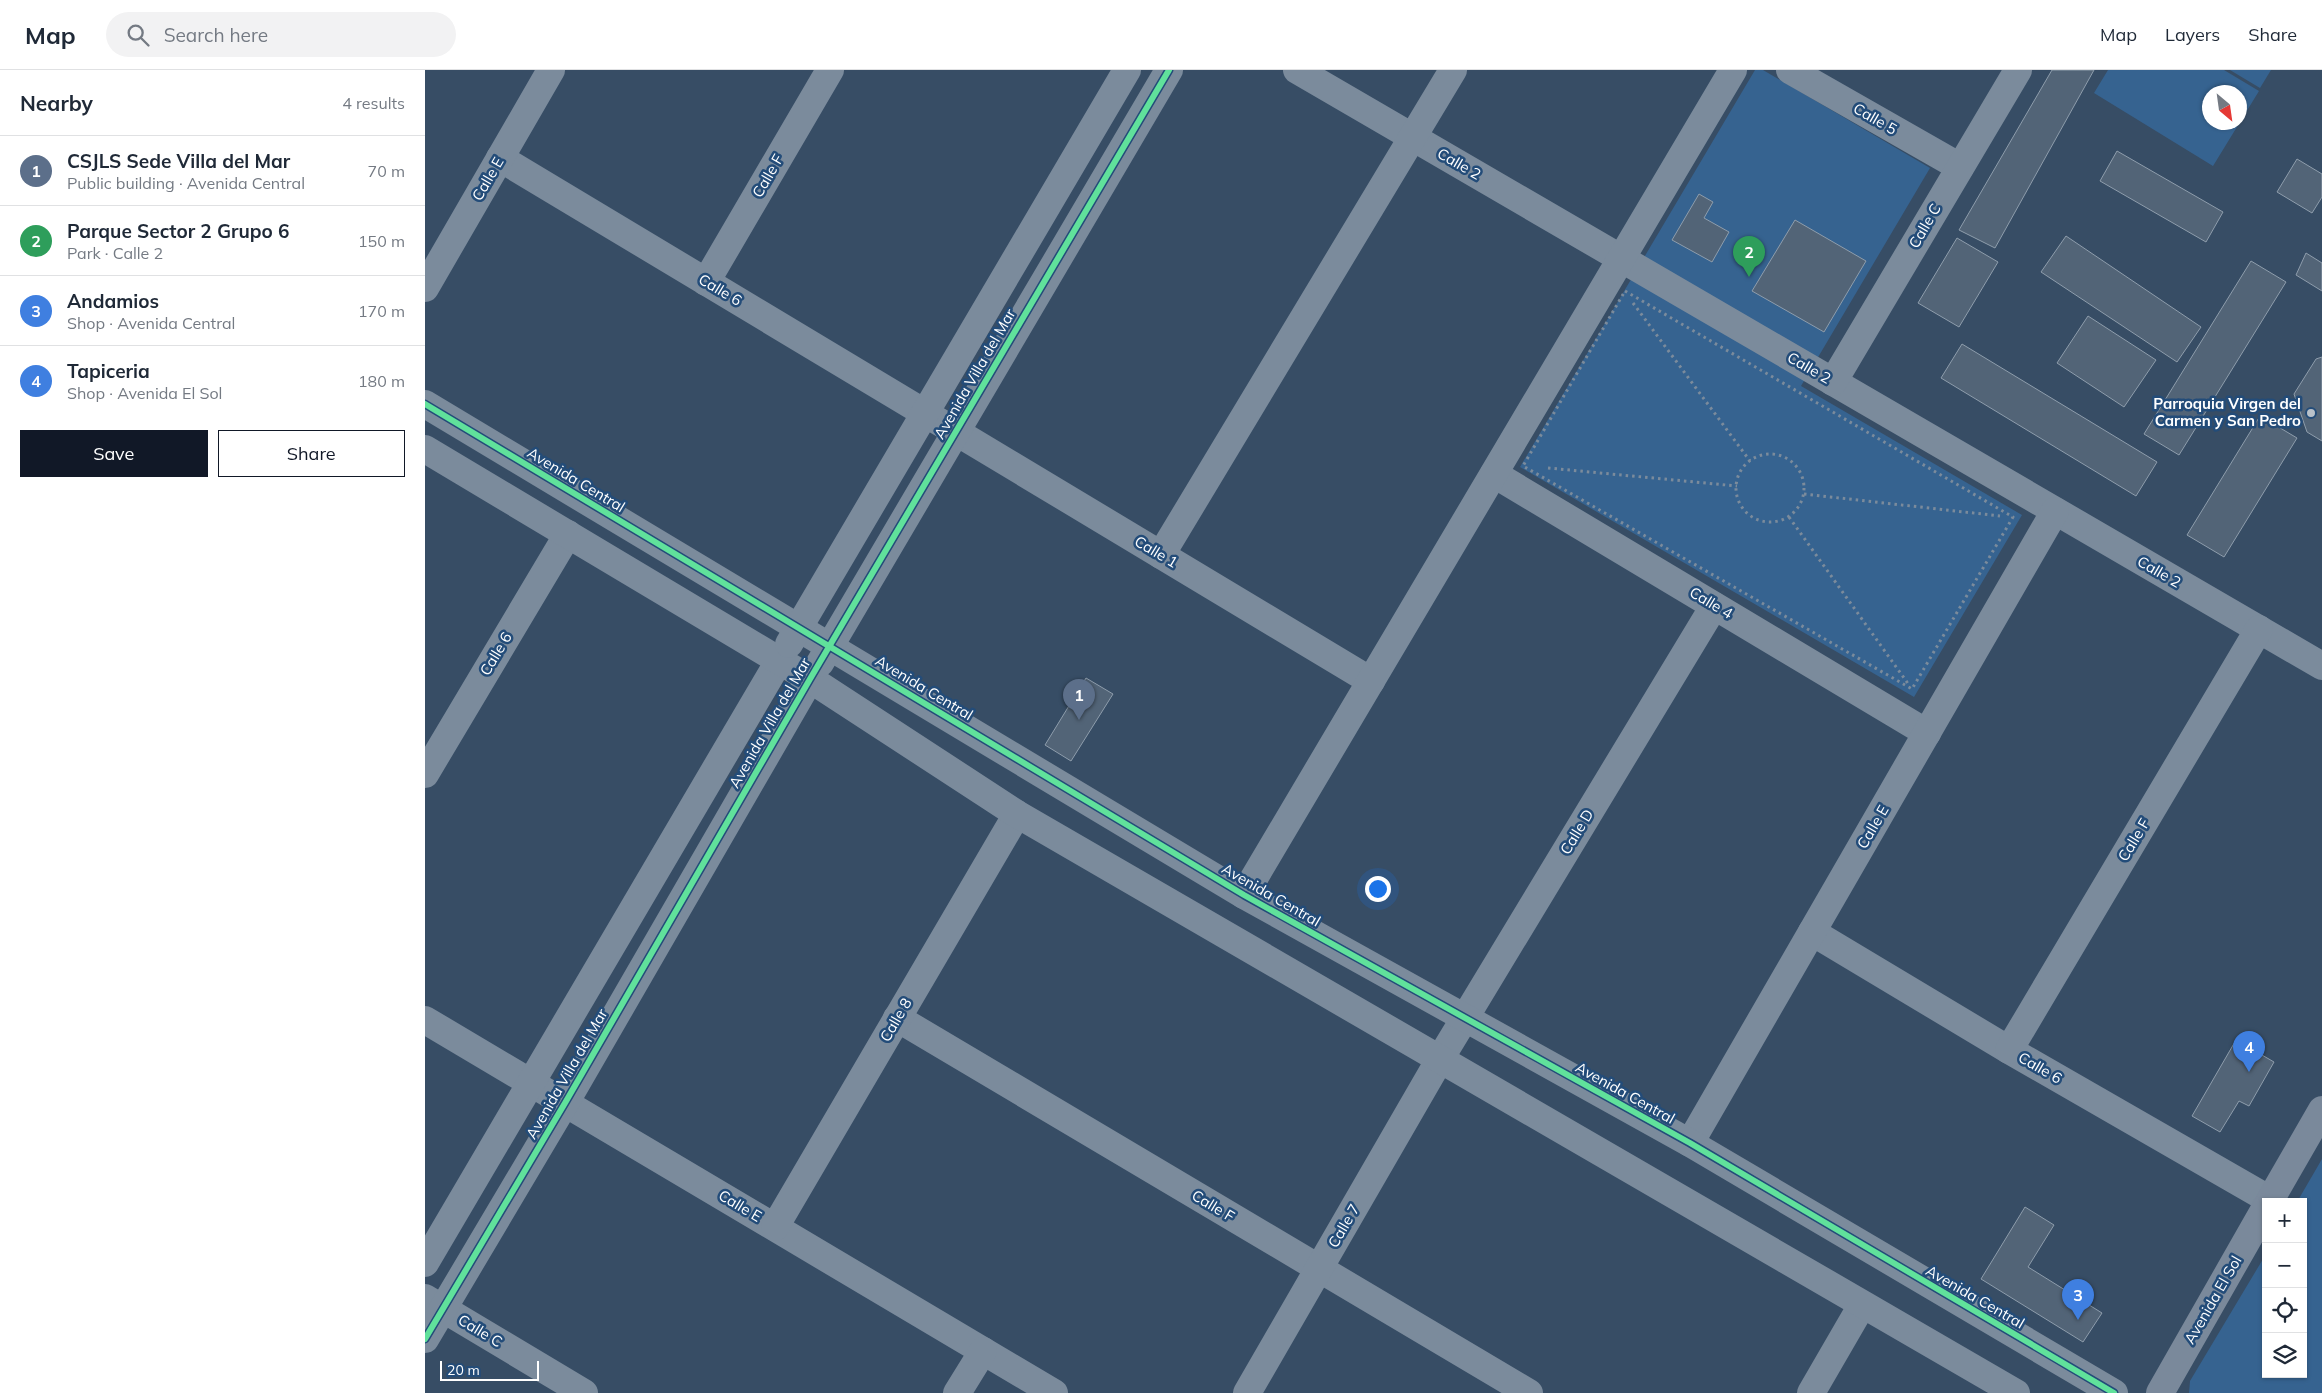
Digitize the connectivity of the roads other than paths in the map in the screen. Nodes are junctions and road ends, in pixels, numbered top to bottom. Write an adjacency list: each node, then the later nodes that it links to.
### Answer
1 (551, 70): 11 (street, Calle E)
2 (830, 70): 14 (street, Calle F)
3 (1127, 70): 18 (street, Avenida Villa del Mar)
4 (1169, 70): 18 (street, Avenida Villa del Mar)
5 (1297, 70): 10 (street, Calle 2)
6 (1453, 70): 10 (street)
7 (1733, 70): 13 (street)
8 (1790, 70): 12 (street, Calle 5)
9 (2017, 70): 12 (street, Calle C)
10 (1412, 137): 13 (street, Calle 2); 23 (street)
11 (499, 158): 14 (street, Calle 6); 15 (street, Calle E)
12 (1960, 167): 16 (street, Calle C)
13 (1619, 275): 16 (street, Calle 2); 20 (street)
14 (706, 282): 18 (street, Calle 6)
15 (425, 288)
16 (1833, 382): 21 (street, Calle 2)
17 (425, 404): 25 (street, Avenida Central)
18 (940, 422): 23 (street, Calle 1); 25 (street, Avenida Villa del Mar); 27 (street, Avenida Villa del Mar)
19 (425, 449): 22 (street)
20 (1494, 474): 24 (street, Calle 4); 31 (street)
21 (2053, 515): 26 (street, Calle 2); 32 (street, Calle E)
22 (568, 534): 28 (street); 33 (street, Calle 6)
23 (1161, 555): 31 (street, Calle 1)
24 (1714, 606): 32 (street, Calle 4); 39 (street, Calle D)
25 (798, 628): 27 (street, Avenida Central); 28 (street, Avenida Villa del Mar)
26 (2259, 629): 29 (street, Calle 2); 41 (street, Calle F)
27 (830, 646): 30 (street, Avenida Villa del Mar); 36 (street, Avenida Central)
28 (779, 660): 30 (street); 43 (street, Avenida Villa del Mar)
29 (2322, 666)
30 (810, 679): 35 (street); 44 (street, Avenida Villa del Mar)
31 (1371, 681): 36 (street)
32 (1927, 733): 37 (street, Calle E)
33 (435, 737): 34 (street, Calle 6)
34 (425, 774)
35 (1017, 814): 38 (street, Calle 8); 42 (street)
36 (1244, 895): 39 (street, Avenida Central)
37 (1812, 932): 41 (street, Calle 6); 46 (street, Calle E)
38 (897, 1018): 50 (street, Calle 8); 52 (street, Calle F)
39 (1465, 1018): 42 (street, Calle D); 46 (street, Avenida Central)
40 (425, 1020): 43 (street, Calle E)
41 (2009, 1050): 48 (street, Calle 6)
42 (1440, 1059): 52 (street, Calle 7); 54 (street)
43 (531, 1083): 44 (street, Calle E); 51 (street, Avenida Villa del Mar)
44 (565, 1103): 50 (street, Calle E); 53 (street, Avenida Villa del Mar)
45 (2322, 1110): 47 (main road, Avenida El Sol)
46 (1690, 1143): 64 (street, Avenida Central)
47 (2271, 1198)
48 (2262, 1199)
49 (2262, 1214): 65 (main road, Avenida El Sol)
50 (775, 1227): 56 (street, Calle E)
51 (425, 1263)
52 (1319, 1269): 60 (street, Calle 7); 61 (street, Calle F)
53 (431, 1302): 55 (street, Avenida Villa del Mar); 57 (street, Calle C)
54 (1862, 1305): 62 (street); 63 (street)
55 (425, 1338)
56 (983, 1351): 58 (street); 59 (street, Calle E)
57 (584, 1393)
58 (957, 1393)
59 (1054, 1393)
60 (1247, 1393)
61 (1529, 1393)
62 (1811, 1393)
63 (2016, 1393)
64 (2114, 1393)
65 (2160, 1393)

